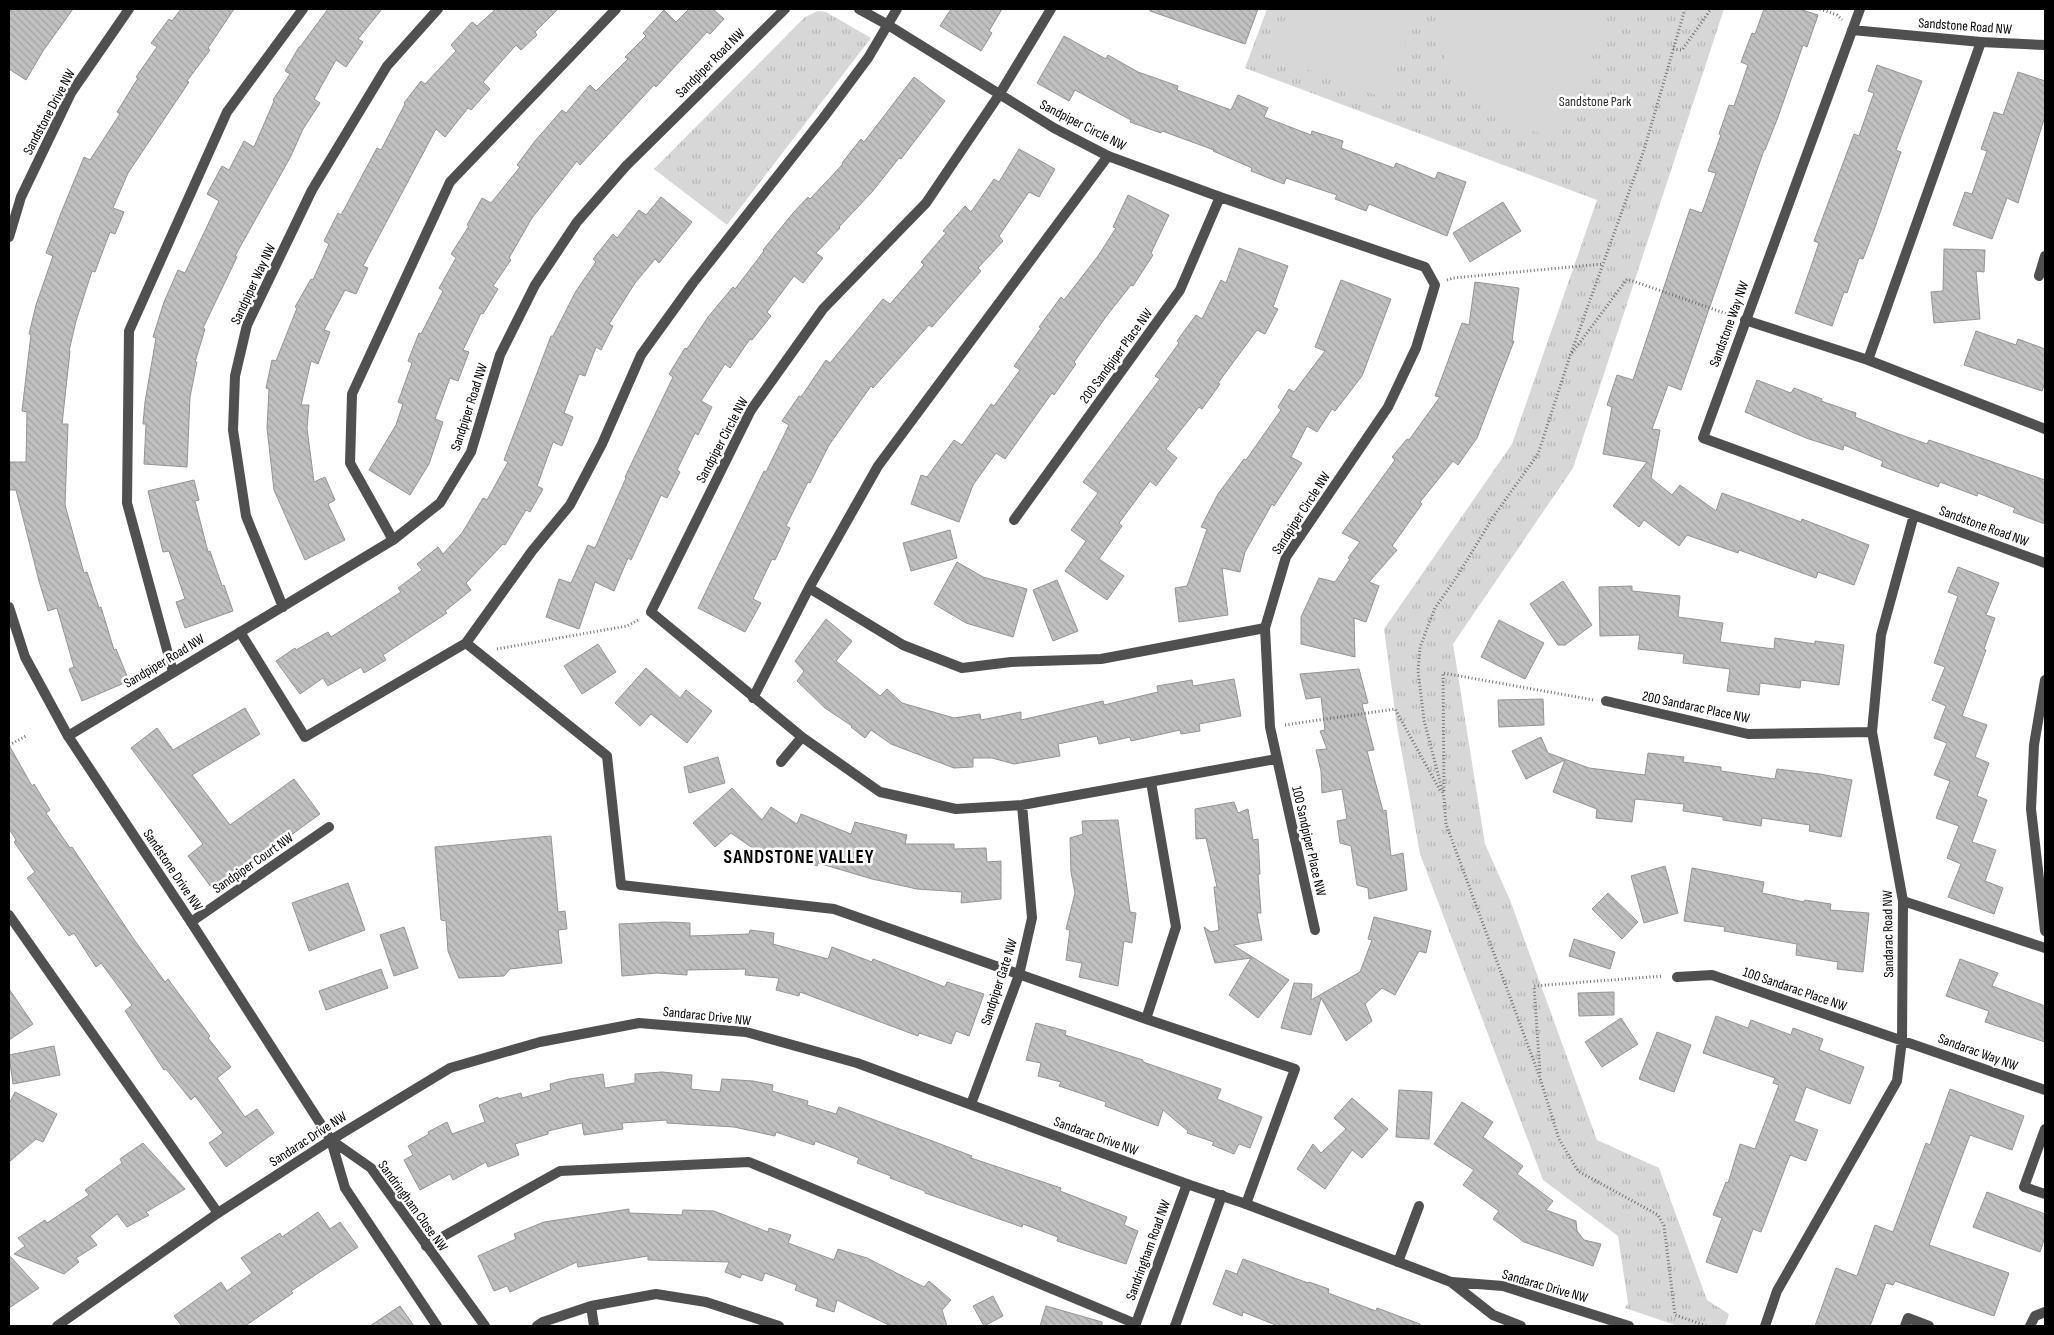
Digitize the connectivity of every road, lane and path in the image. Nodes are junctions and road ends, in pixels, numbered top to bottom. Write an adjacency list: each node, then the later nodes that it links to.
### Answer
1 (129, 9): 21 (street, Sandstone Drive NW)
2 (303, 9): 42 (street)
3 (438, 9): 36 (street, Sandpiper Way NW)
4 (616, 9): 32 (street)
5 (785, 9): 32 (street, Sandpiper Road NW)
6 (858, 9): 13 (street)
7 (897, 9): 13 (street)
8 (1051, 9): 18 (street)
9 (1685, 9): 17 (path)
10 (1711, 9): 17 (path)
11 (1820, 9): 14 (path)
12 (1860, 9): 14 (street, Sandstone Way NW)
13 (888, 25): 18 (street, Sandpiper Circle NW); 40 (street)
14 (1852, 30): 15 (street, Sandstone Road NW); 26 (street, Sandstone Way NW)
15 (1981, 42): 16 (street, Sandstone Road NW); 28 (street)
16 (2045, 45)
17 (1672, 49): 23 (path)
18 (999, 94): 19 (street, Sandpiper Circle NW); 37 (street, Sandpiper Circle NW)
19 (1108, 156): 20 (street, Sandpiper Circle NW); 34 (street)
20 (1220, 197): 25 (street, Sandpiper Circle NW); 31 (street, 200 Sandpiper Place NW)
21 (9, 237)
22 (2045, 256): 24 (street)
23 (1603, 264): 25 (path); 27 (path)
24 (2039, 276)
25 (1434, 285): 38 (street, Sandpiper Circle NW)
26 (1745, 320): 27 (path); 28 (street); 30 (street, Sandstone Way NW)
27 (1570, 356): 55 (path)
28 (1868, 360): 29 (street)
29 (2045, 429)
30 (1914, 515): 33 (street, Sandstone Road NW); 47 (street, Sandarac Road NW)
31 (1014, 520)
32 (393, 540): 36 (street, Sandpiper Road NW)
33 (2045, 563)
34 (809, 588): 38 (street); 44 (street)
35 (9, 606): 49 (street, Sandstone Drive NW)
36 (283, 607): 39 (street, Sandpiper Road NW)
37 (651, 612): 41 (path); 44 (street)
38 (1264, 628): 46 (street, Sandpiper Circle NW)
39 (240, 632): 40 (street); 42 (street, Sandpiper Road NW)
40 (466, 643): 41 (street)
41 (478, 654): 64 (street)
42 (173, 672): 49 (street, Sandpiper Road NW)
43 (2045, 680): 62 (street)
44 (753, 698): 50 (street)
45 (1606, 701): 47 (street, 200 Sandarac Place NW); 55 (path)
46 (1270, 727): 52 (street, Sandpiper Circle NW); 55 (path)
47 (1872, 732): 58 (street, Sandarac Road NW)
48 (26, 736): 51 (path)
49 (68, 736): 60 (street, Sandstone Drive NW)
50 (802, 737): 53 (street); 56 (street)
51 (9, 744)
52 (1276, 759): 54 (street); 61 (street, 100 Sandpiper Place NW)
53 (781, 762)
54 (1151, 782): 56 (street); 66 (street)
55 (1444, 796): 68 (path)
56 (1022, 805): 64 (street, Sandpiper Gate NW)
57 (329, 827): 60 (street, Sandpiper Court NW)
58 (1903, 901): 63 (street); 67 (street, Sandarac Road NW)
59 (9, 915): 78 (street)
60 (192, 922): 72 (street, Sandstone Drive NW)
61 (1315, 930)
62 (2045, 931)
63 (2045, 948)
64 (1019, 975): 66 (street); 70 (street, Sandpiper Gate NW)
65 (1677, 977): 67 (street, 100 Sandarac Place NW); 68 (path)
66 (1146, 1019): 76 (street)
67 (1902, 1040): 69 (street, Sandarac Way NW); 95 (street, Sandarac Road NW)
68 (1540, 1078): 94 (path)
69 (2045, 1090)
70 (971, 1104): 72 (street, Sandarac Drive NW); 73 (street, Sandarac Drive NW)
71 (2045, 1129): 74 (street)
72 (331, 1140): 78 (street, Sandarac Drive NW); 79 (street, Sandringham Close NW); 86 (street)
73 (1187, 1184): 75 (street, Sandarac Drive NW); 84 (street, Sandringham Road NW)
74 (2045, 1194)
75 (1222, 1195): 76 (street, Sandarac Drive NW); 91 (street)
76 (1246, 1204): 80 (street, Sandarac Drive NW)
77 (1419, 1206): 80 (street)
78 (218, 1213): 85 (street, Sandarac Drive NW)
79 (426, 1246): 84 (street); 87 (street, Sandringham Close NW)
80 (1398, 1262): 81 (street, Sandarac Drive NW)
81 (1451, 1282): 92 (street, Sandarac Drive NW); 93 (street, Sandarac Drive NW)
82 (591, 1306): 88 (street); 89 (street); 90 (street)
83 (2045, 1312): 98 (street)
84 (1136, 1325)
85 (58, 1326)
86 (437, 1326)
87 (485, 1326)
88 (537, 1326)
89 (594, 1326)
90 (779, 1326)
91 (1175, 1326)
92 (1521, 1326)
93 (1630, 1326)
94 (1707, 1326)
95 (1766, 1326)
96 (1905, 1326): 97 (street)
97 (1929, 1326)
98 (2030, 1326)

